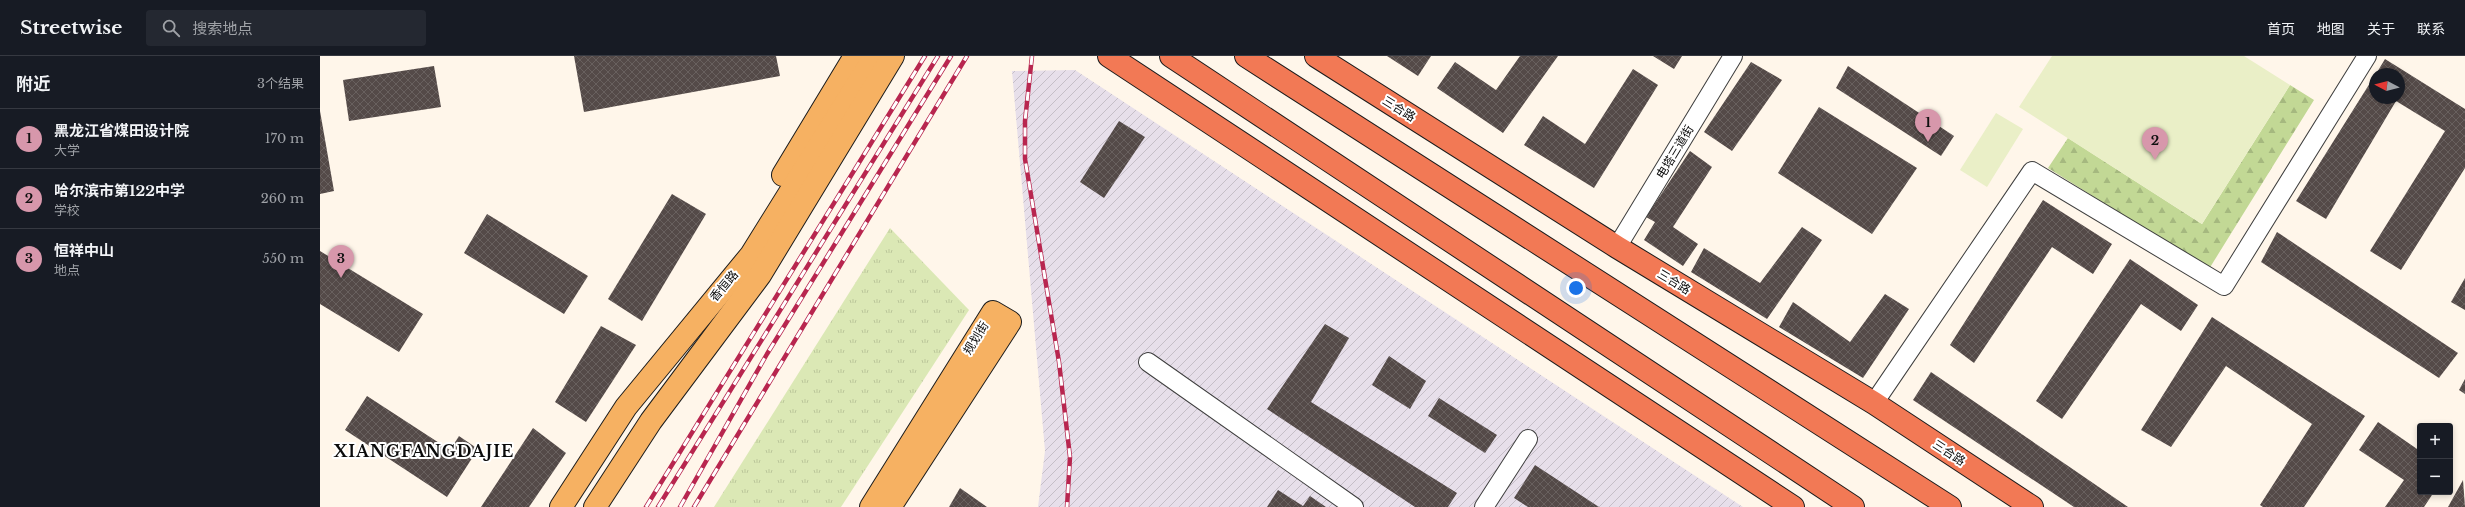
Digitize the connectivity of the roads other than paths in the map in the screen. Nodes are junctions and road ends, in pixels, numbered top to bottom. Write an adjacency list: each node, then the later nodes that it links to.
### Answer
1 (855, 56): 11 (main road)
2 (875, 56): 11 (main road, 香恒路)
3 (893, 56): 17 (main road, 香恒路)
4 (1109, 56): 22 (highway)
5 (1171, 56): 15 (highway)
6 (1246, 56): 25 (highway)
7 (1316, 56): 10 (highway, 三合路)
8 (1733, 56): 10 (street, 电塔三道街)
9 (2367, 56): 13 (street)
10 (1617, 247): 13 (highway, 三合路)
11 (692, 324): 16 (main road, 香恒路)
12 (1148, 362): 20 (street)
13 (1874, 403): 26 (highway, 三合路)
14 (1528, 439): 21 (street)
15 (1804, 475): 23 (highway); 24 (highway)
16 (561, 507)
17 (595, 507)
18 (871, 507): 19 (main road, 规划街)
19 (890, 507)
20 (1354, 507)
21 (1484, 507)
22 (1793, 507)
23 (1838, 507)
24 (1853, 507)
25 (1950, 507)
26 (2032, 507)

